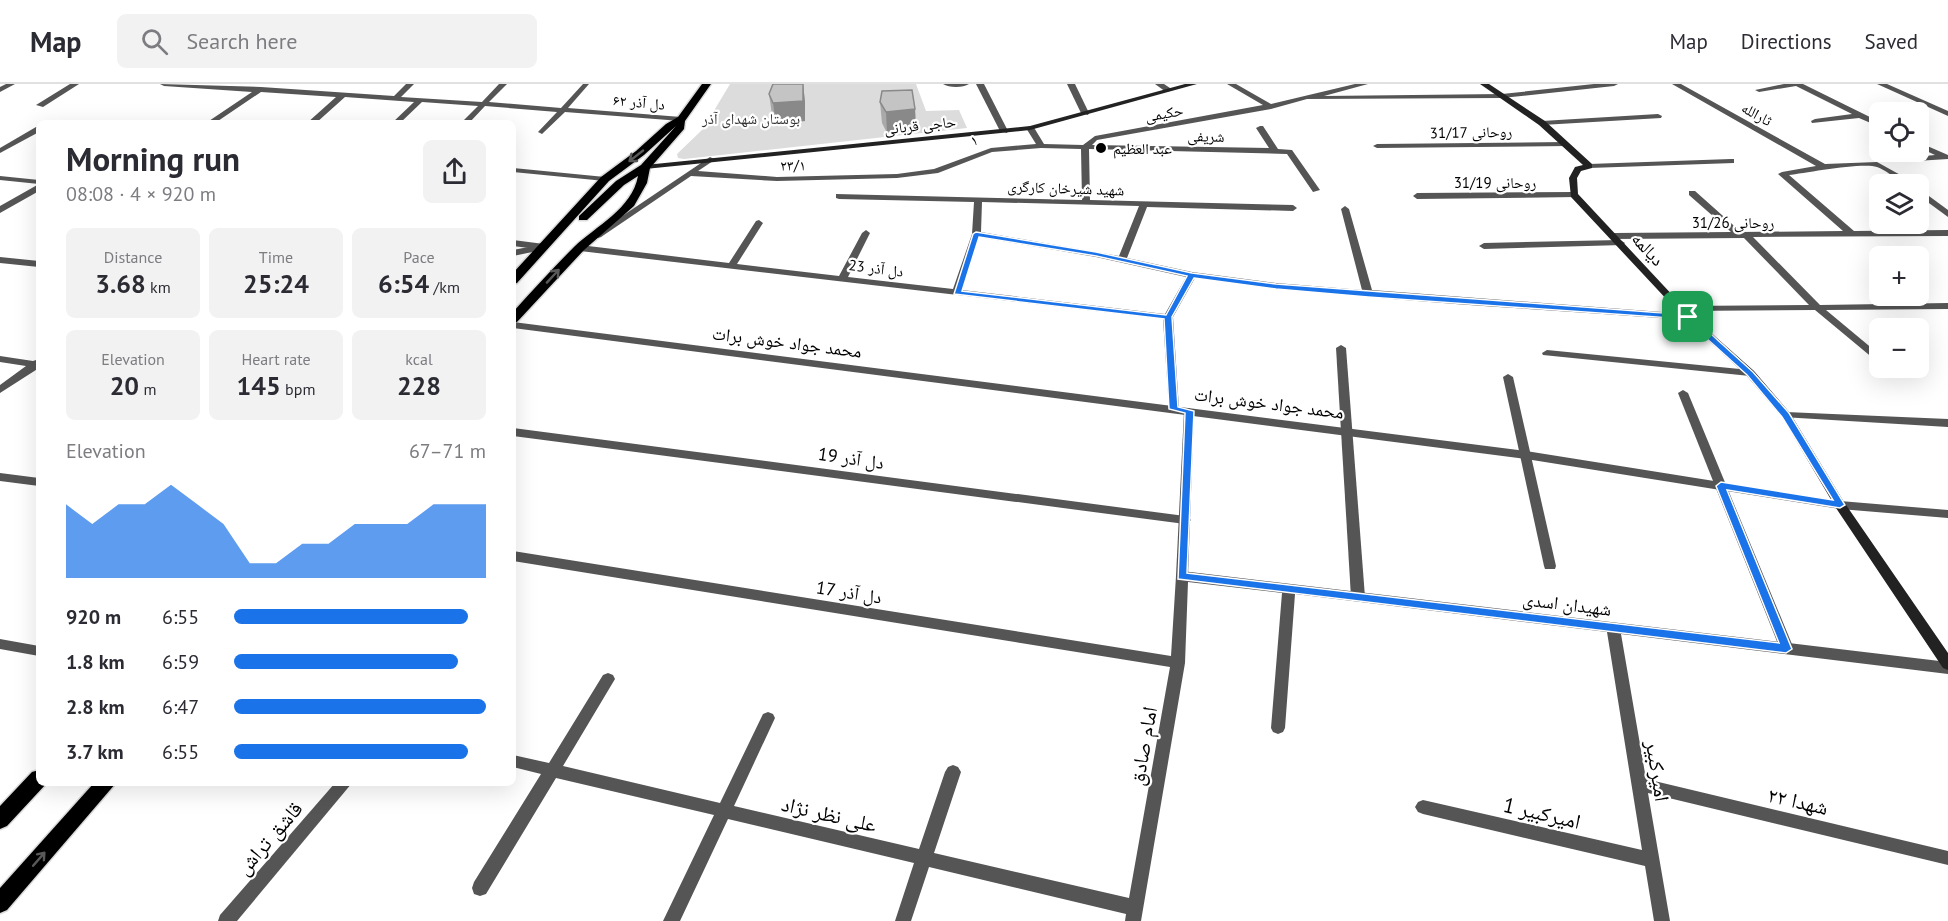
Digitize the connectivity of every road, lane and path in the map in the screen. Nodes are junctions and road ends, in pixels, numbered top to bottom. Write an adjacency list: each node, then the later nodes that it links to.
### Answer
1 (0, 84): 2 (street)
2 (5, 84)
3 (11, 84): 26 (street)
4 (75, 84): 37 (street)
5 (164, 84): 24 (street, دل آذر ۶۲)
6 (270, 84): 27 (street)
7 (317, 84): 30 (street)
8 (410, 84): 34 (street)
9 (502, 84): 36 (street)
10 (707, 84): 44 (main road)
11 (947, 84): 12 (street)
12 (965, 84)
13 (980, 84): 55 (street)
14 (1071, 84): 40 (street)
15 (1159, 84): 28 (street)
16 (1193, 84): 28 (main road, حاجی قربانی)
17 (1231, 84): 38 (street)
18 (1362, 84): 33 (street)
19 (1484, 84): 32 (main road)
20 (1614, 84): 32 (street)
21 (1676, 84): 70 (street, ثارالله)
22 (1797, 84): 29 (street); 43 (street)
23 (1881, 84): 41 (street)
24 (202, 85): 27 (street, دل آذر ۶۲)
25 (586, 85): 39 (street)
26 (0, 90)
27 (260, 90): 30 (street, دل آذر ۶۲); 45 (street)
28 (1169, 90): 40 (main road, حاجی قربانی)
29 (1759, 90)
30 (305, 93): 31 (street, دل آذر ۶۲)
31 (343, 95): 34 (street, دل آذر ۶۲); 46 (street)
32 (1502, 96): 33 (street); 51 (main road)
33 (1310, 98): 38 (street, حکیمی)
34 (395, 99): 35 (street, دل آذر ۶۲)
35 (420, 100): 36 (street, دل آذر ۶۲); 47 (street)
36 (484, 104): 39 (street, دل آذر ۶۲); 48 (street)
37 (40, 105)
38 (1271, 106): 60 (street, حکیمی)
39 (563, 109): 44 (street, دل آذر ۶۲); 56 (street)
40 (1085, 112): 52 (main road, حاجی قربانی)
41 (1948, 114)
42 (1658, 116): 51 (street)
43 (1861, 116): 49 (street); 50 (street)
44 (681, 119): 69 (main road); 75 (main road, one-way to 75)
45 (215, 120)
46 (314, 120)
47 (399, 120)
48 (468, 120)
49 (1869, 120)
50 (1815, 121)
51 (1542, 123): 57 (main road)
52 (1030, 128): 55 (main road, حاجی قربانی); 58 (street)
53 (1260, 128): 63 (street)
54 (36, 131): 62 (street)
55 (1004, 131): 66 (main road, حاجی قربانی)
56 (542, 132)
57 (1565, 144): 59 (street, روحانی 31/17); 68 (main road)
58 (1041, 146): 60 (street, ۱); 77 (street, ۱)
59 (1377, 146)
60 (1085, 147): 63 (street, شریفی); 87 (street)
61 (1929, 149): 64 (street)
62 (0, 151)
63 (1275, 151): 79 (street, شریفی)
64 (1946, 157): 65 (street)
65 (1929, 158)
66 (710, 159): 69 (main road, حاجی قربانی); 72 (street)
67 (1731, 161): 68 (street)
68 (1589, 166): 81 (main road)
69 (645, 167): 86 (main road); 88 (main road)
70 (1824, 167): 73 (street); 98 (street)
71 (516, 170): 75 (street)
72 (690, 174): 77 (street, ۲۳/۱); 99 (street)
73 (1894, 174)
74 (0, 178): 76 (street)
75 (605, 179): 104 (main road)
76 (36, 182)
77 (904, 187): 82 (street, شهید شیرخان کارگری); 84 (street, شهید شیرخان کارگری)
78 (36, 189): 92 (street)
79 (1316, 190)
80 (1692, 193): 100 (street)
81 (1574, 195): 83 (street, روحانی 31/19); 101 (main road, دیالمه)
82 (838, 196)
83 (1417, 196)
84 (978, 199): 87 (street, شهید شیرخان کارگری); 97 (street)
85 (1929, 199): 93 (street)
86 (600, 201): 88 (main road); 104 (main road)
87 (1086, 202): 89 (street, شهید شیرخان کارگری)
88 (630, 204): 99 (main road)
89 (1144, 204): 90 (street, شهید شیرخان کارگری); 108 (street)
90 (1293, 208)
91 (1345, 209): 115 (street)
92 (0, 210)
93 (1948, 214)
94 (759, 223): 110 (street)
95 (866, 233): 113 (street)
96 (1948, 233): 98 (street, روحانی 31/26)
97 (976, 234): 108 (street); 114 (street)
98 (1852, 234): 100 (street, روحانی 31/26)
99 (597, 235): 105 (main road)
100 (1743, 236): 101 (street, روحانی 31/26); 117 (street)
101 (1617, 239): 103 (street, روحانی 31/26); 118 (main road, دیالمه)
102 (516, 243): 104 (street)
103 (1484, 246)
104 (544, 247): 106 (street); 112 (main road)
105 (580, 248): 110 (street, دل آذر 23); 119 (main road, one-way to 105)
106 (516, 253)
107 (0, 260): 109 (street)
108 (1122, 260): 111 (street)
109 (36, 264)
110 (731, 266): 113 (street, دل آذر 23)
111 (1192, 275): 115 (street); 120 (street)
112 (516, 277)
113 (842, 279): 114 (street, دل آذر 23)
114 (957, 292): 120 (street, دل آذر 23)
115 (1368, 294): 118 (street)
116 (1948, 306): 117 (street)
117 (1819, 309): 118 (street); 124 (street)
118 (1685, 313): 128 (main road, دیالمه)
119 (516, 316)
120 (1168, 317): 132 (street)
121 (516, 326): 132 (street, محمد جواد خوش برات)
122 (1341, 348): 137 (street)
123 (1547, 352): 128 (street)
124 (1869, 352)
125 (0, 359): 126 (street)
126 (36, 364)
127 (36, 365): 130 (street)
128 (1750, 373): 134 (main road, دیالمه)
129 (1508, 377): 138 (street)
130 (0, 390)
131 (1683, 393): 141 (street)
132 (1174, 409): 133 (street, محمد جواد خوش برات)
133 (1189, 411): 137 (street, محمد جواد خوش برات); 144 (street, امام صادق)
134 (1786, 415): 135 (street); 142 (main road, دیالمه)
135 (1948, 423)
136 (516, 432): 144 (street, دل آذر 19)
137 (1347, 432): 138 (street, محمد جواد خوش برات); 149 (street)
138 (1526, 455): 141 (street, محمد جواد خوش برات); 146 (street)
139 (0, 477): 140 (street)
140 (36, 482)
141 (1721, 486): 142 (street, محمد جواد خوش برات); 152 (street)
142 (1840, 505): 143 (street, محمد جواد خوش برات); 155 (main road, دیالمه)
143 (1948, 514)
144 (1185, 520): 147 (street, امام صادق)
145 (516, 556): 154 (street, دل آذر 17)
146 (1551, 566)
147 (1182, 576): 148 (street, شهیدان اسدی); 154 (street, امام صادق)
148 (1289, 589): 149 (street, شهیدان اسدی); 158 (street)
149 (1358, 597): 150 (street, شهیدان اسدی)
150 (1613, 628): 152 (street, شهیدان اسدی); 163 (street, امیرکبیر)
151 (0, 644): 153 (street)
152 (1786, 649): 155 (street, شهیدان اسدی)
153 (36, 650)
154 (1179, 663): 174 (street, امام صادق)
155 (1948, 666)
156 (608, 679): 160 (street)
157 (768, 718): 167 (street)
158 (1278, 728)
159 (516, 762): 160 (street, علی نظر نژاد)
160 (552, 770): 167 (street, علی نظر نژاد); 172 (street)
161 (953, 772): 169 (street)
162 (36, 781): 168 (main road)
163 (1639, 784): 170 (street, شهدا ۲۲); 171 (street, امیرکبیر)
164 (103, 786): 173 (main road, one-way to 164)
165 (341, 786): 175 (street, قاشق تراش)
166 (1423, 807): 171 (street, امیرکبیر 1)
167 (724, 811): 169 (street, علی نظر نژاد); 176 (street)
168 (0, 820)
169 (926, 858): 174 (street, علی نظر نژاد); 177 (street)
170 (1948, 858)
171 (1652, 861): 178 (street, امیرکبیر)
172 (480, 888)
173 (0, 903)
174 (1134, 914)
175 (226, 921)
176 (671, 921)
177 (903, 921)
178 (1662, 921)

